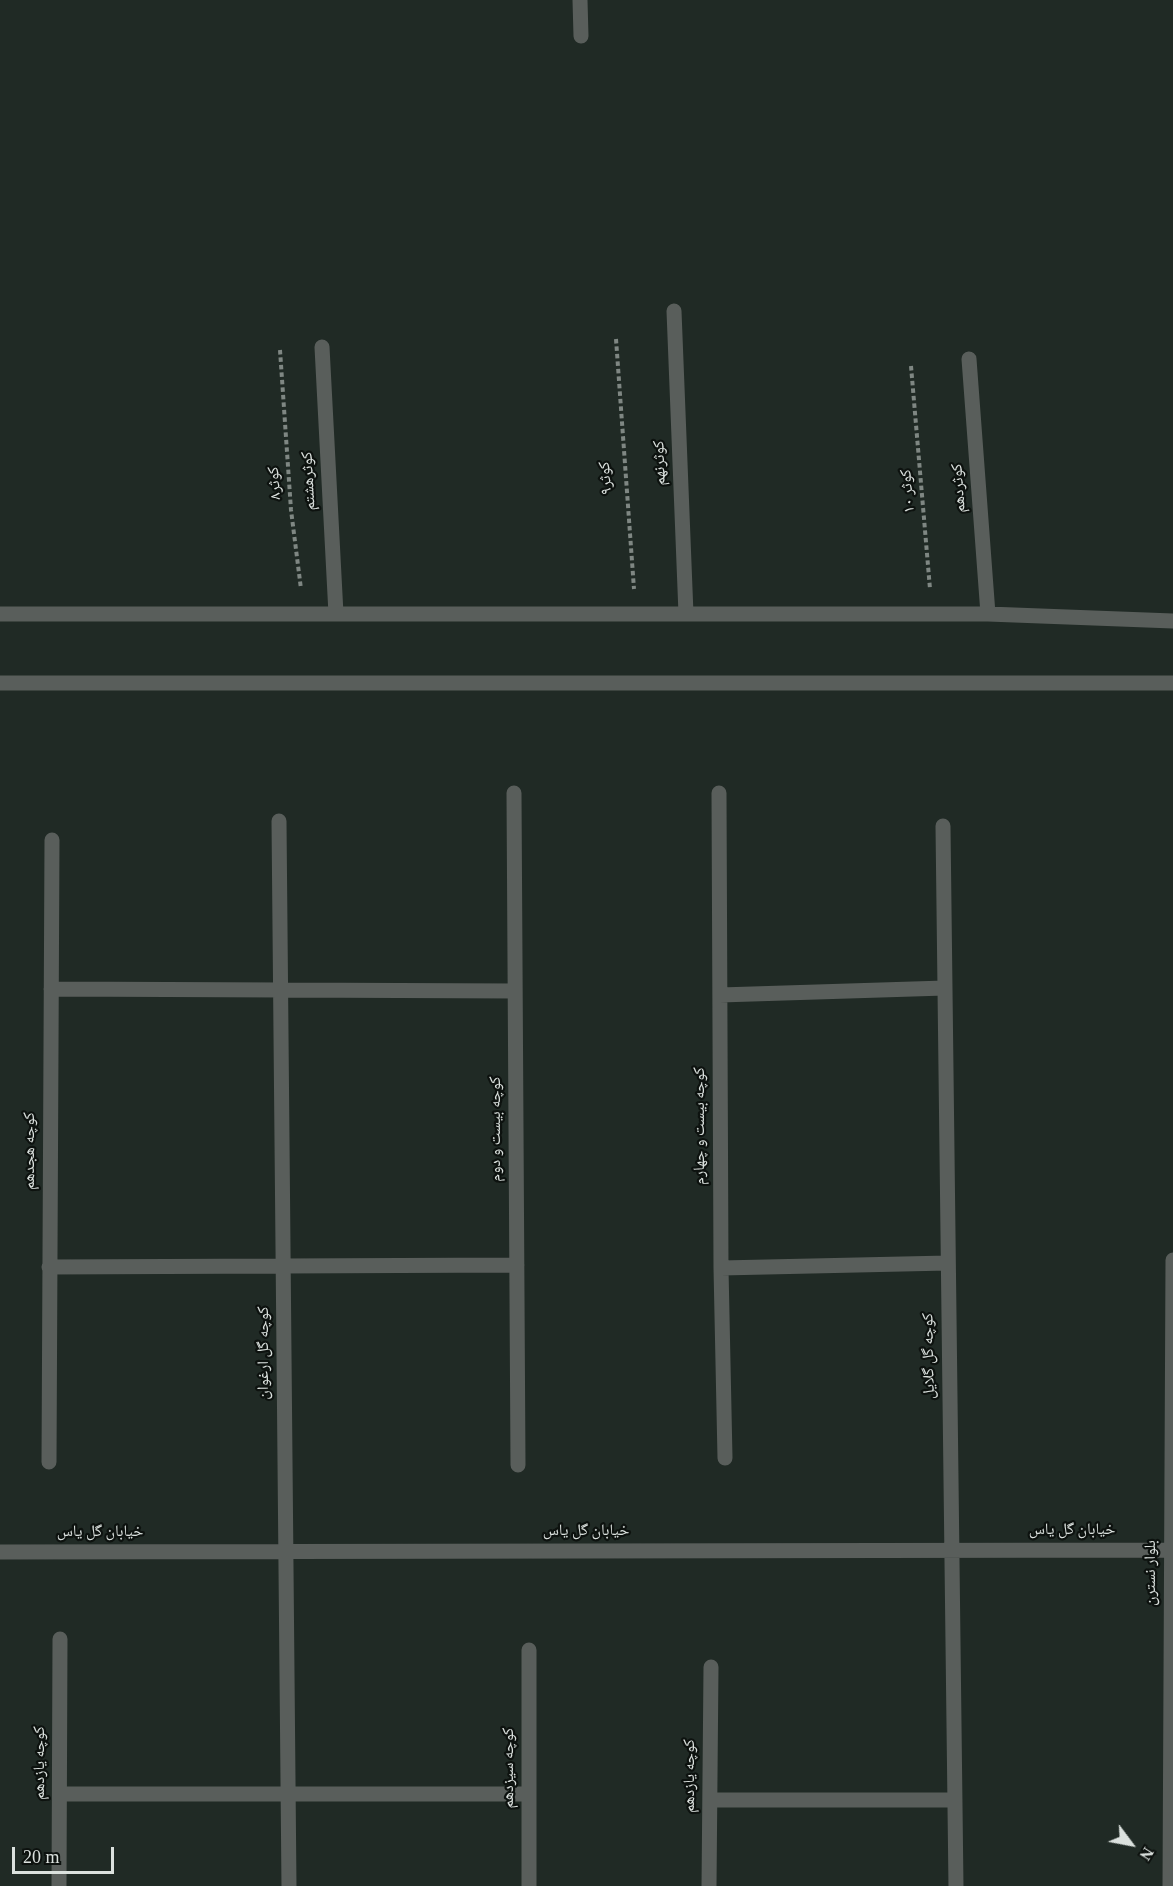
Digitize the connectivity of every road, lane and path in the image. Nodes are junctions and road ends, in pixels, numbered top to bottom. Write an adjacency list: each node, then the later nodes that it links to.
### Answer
1 (580, 0): 2 (street)
2 (581, 36)
3 (674, 311): 13 (street, کوثرنهم)
4 (616, 339): 12 (path, کوثر۹)
5 (322, 347): 11 (street, کوثرهشتم)
6 (280, 350): 10 (path, کوثر۸)
7 (969, 358): 15 (street, کوثردهم)
8 (911, 366): 14 (path, کوثر ۱۰)
9 (0, 614): 10 (street)
10 (303, 614): 11 (street)
11 (336, 614): 12 (street)
12 (636, 614): 13 (street)
13 (686, 614): 14 (street)
14 (932, 614): 15 (street)
15 (988, 614): 16 (street)
16 (1173, 621)
17 (0, 683): 18 (street)
18 (1173, 683)
19 (514, 793): 27 (street, کوچه بیست و دوم)
20 (719, 793): 28 (street, کوچه بیست و چهارم)
21 (279, 821): 26 (street, کوچه گل ارغوان)
22 (943, 826): 24 (street, کوچه گل گلایل)
23 (51, 840): 25 (street, کوچه هجدهم)
24 (945, 988): 28 (street); 30 (street, کوچه گل گلایل)
25 (51, 989): 26 (street); 33 (street, کوچه هجدهم)
26 (280, 990): 27 (street); 32 (street, کوچه گل ارغوان)
27 (515, 991): 31 (street, کوچه بیست و دوم)
28 (720, 995): 34 (street, کوچه بیست و چهارم)
29 (1173, 1260): 38 (street, بلوار نسترن)
30 (948, 1263): 34 (street); 39 (street, کوچه گل گلایل)
31 (517, 1265): 32 (street); 37 (street, کوچه بیست و دوم)
32 (283, 1266): 33 (street); 41 (street, کوچه گل ارغوان)
33 (50, 1267): 36 (street, کوچه هجدهم)
34 (721, 1268): 35 (street, کوچه بیست و چهارم)
35 (725, 1458)
36 (49, 1462)
37 (518, 1465)
38 (1172, 1550): 39 (street, خیابان گل یاس); 55 (street, بلوار نسترن)
39 (952, 1551): 41 (street, خیابان گل یاس); 49 (street, کوچه گل گلایل)
40 (0, 1552): 41 (street, خیابان گل یاس)
41 (285, 1552): 45 (street, کوچه گل ارغوان)
42 (60, 1639): 46 (street, کوچه یازدهم)
43 (529, 1650): 47 (street, کوچه سیزدهم)
44 (711, 1667): 48 (street, کوچه یازدهم)
45 (288, 1793): 46 (street); 47 (street); 51 (street, کوچه گل ارغوان)
46 (60, 1794): 50 (street, کوچه یازدهم)
47 (529, 1794): 52 (street, کوچه سیزدهم)
48 (710, 1800): 49 (street); 53 (street, کوچه یازدهم)
49 (955, 1800): 54 (street, کوچه گل گلایل)
50 (59, 1886)
51 (289, 1886)
52 (529, 1886)
53 (709, 1886)
54 (956, 1886)
55 (1170, 1886)

